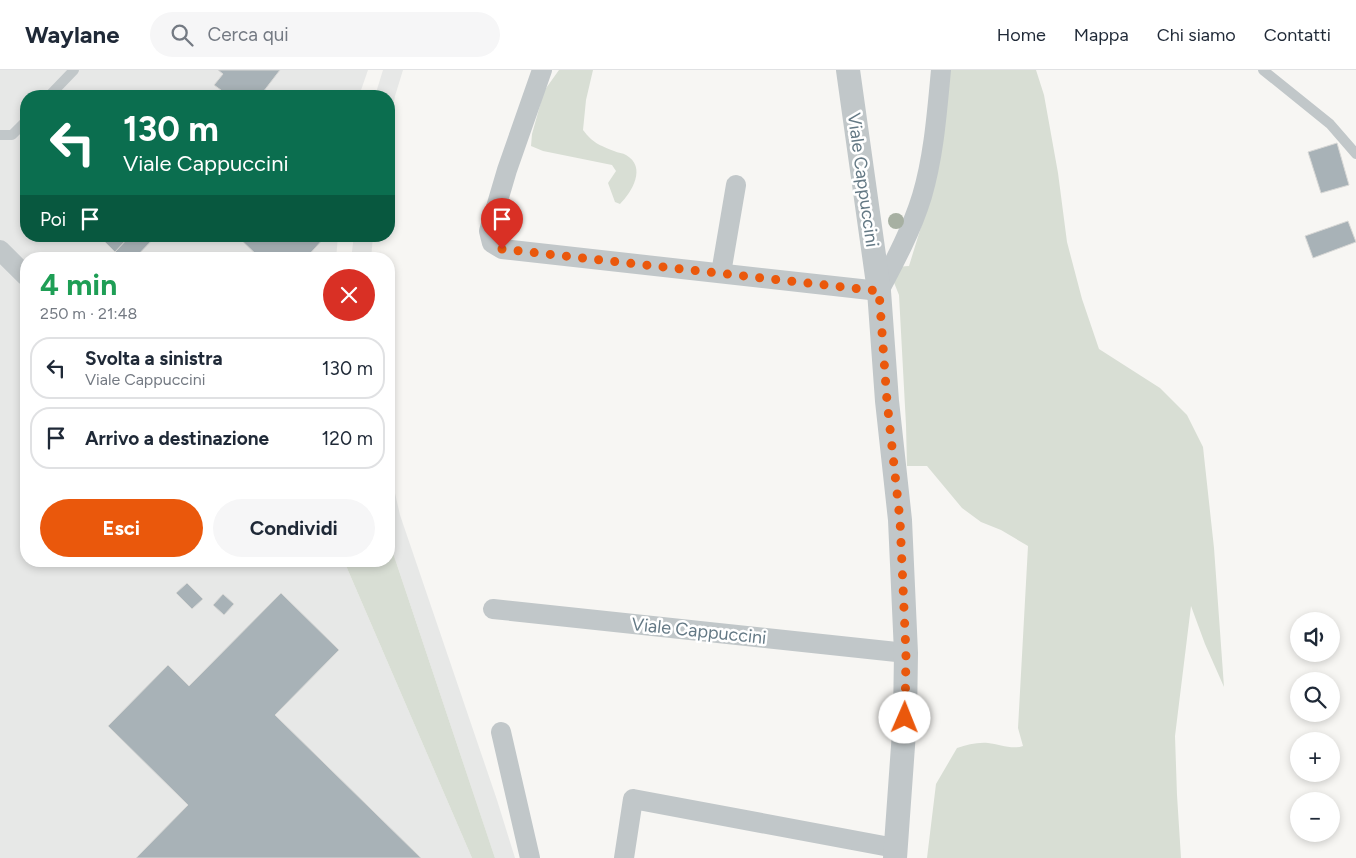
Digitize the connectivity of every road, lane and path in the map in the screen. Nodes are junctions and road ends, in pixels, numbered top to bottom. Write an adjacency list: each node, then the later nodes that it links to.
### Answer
1 (74, 70): 6 (lane)
2 (542, 70): 13 (street)
3 (848, 70): 14 (street, Viale Cappuccini)
4 (941, 70): 14 (street)
5 (1263, 70): 9 (lane)
6 (55, 90)
7 (20, 127): 8 (lane)
8 (0, 135)
9 (1356, 154)
10 (736, 185): 13 (street)
11 (0, 250): 12 (street)
12 (20, 270)
13 (721, 273): 14 (street)
14 (879, 291): 16 (street, Viale Cappuccini)
15 (493, 609): 16 (street, Viale Cappuccini)
16 (906, 653): 18 (street, Viale Cappuccini)
17 (501, 732): 19 (street)
18 (895, 853): 20 (street)
19 (530, 858)
20 (624, 858)

